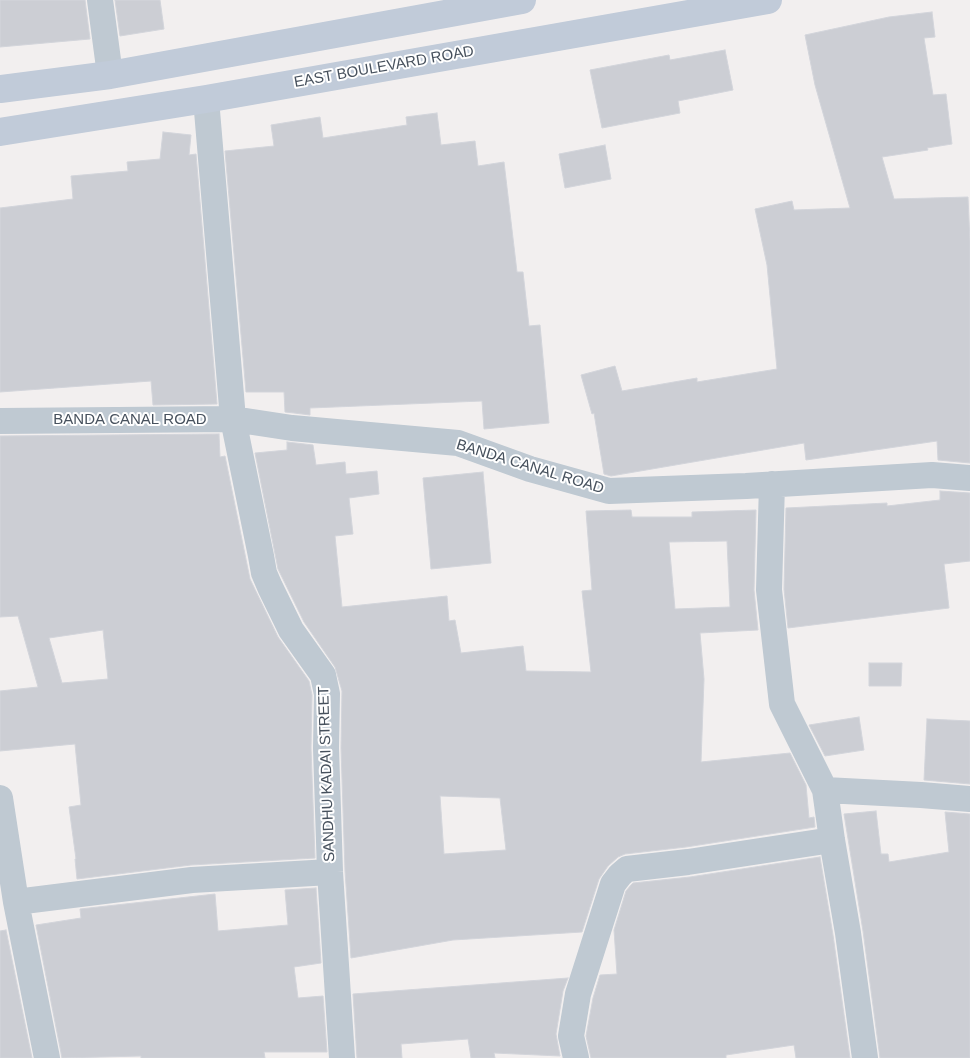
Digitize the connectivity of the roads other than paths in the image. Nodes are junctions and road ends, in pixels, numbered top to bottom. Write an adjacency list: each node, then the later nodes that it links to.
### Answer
1 (100, 0): 4 (street)
2 (522, 0): 4 (main road)
3 (768, 0): 6 (main road, EAST BOULEVARD ROAD)
4 (110, 75): 5 (main road)
5 (0, 89)
6 (206, 98): 7 (main road, EAST BOULEVARD ROAD); 8 (street, SANDHU KADAI STREET)
7 (0, 132)
8 (233, 420): 9 (street, BANDA CANAL ROAD); 11 (street, BANDA CANAL ROAD); 16 (street, SANDHU KADAI STREET)
9 (0, 421)
10 (970, 478): 11 (street, BANDA CANAL ROAD)
11 (772, 484): 12 (street)
12 (825, 790): 14 (street); 15 (street)
13 (0, 798): 17 (street)
14 (970, 800)
15 (832, 840): 20 (street); 21 (street)
16 (330, 872): 17 (street); 19 (street, SANDHU KADAI STREET)
17 (16, 902): 18 (street)
18 (47, 1058)
19 (342, 1058)
20 (576, 1058)
21 (865, 1058)

